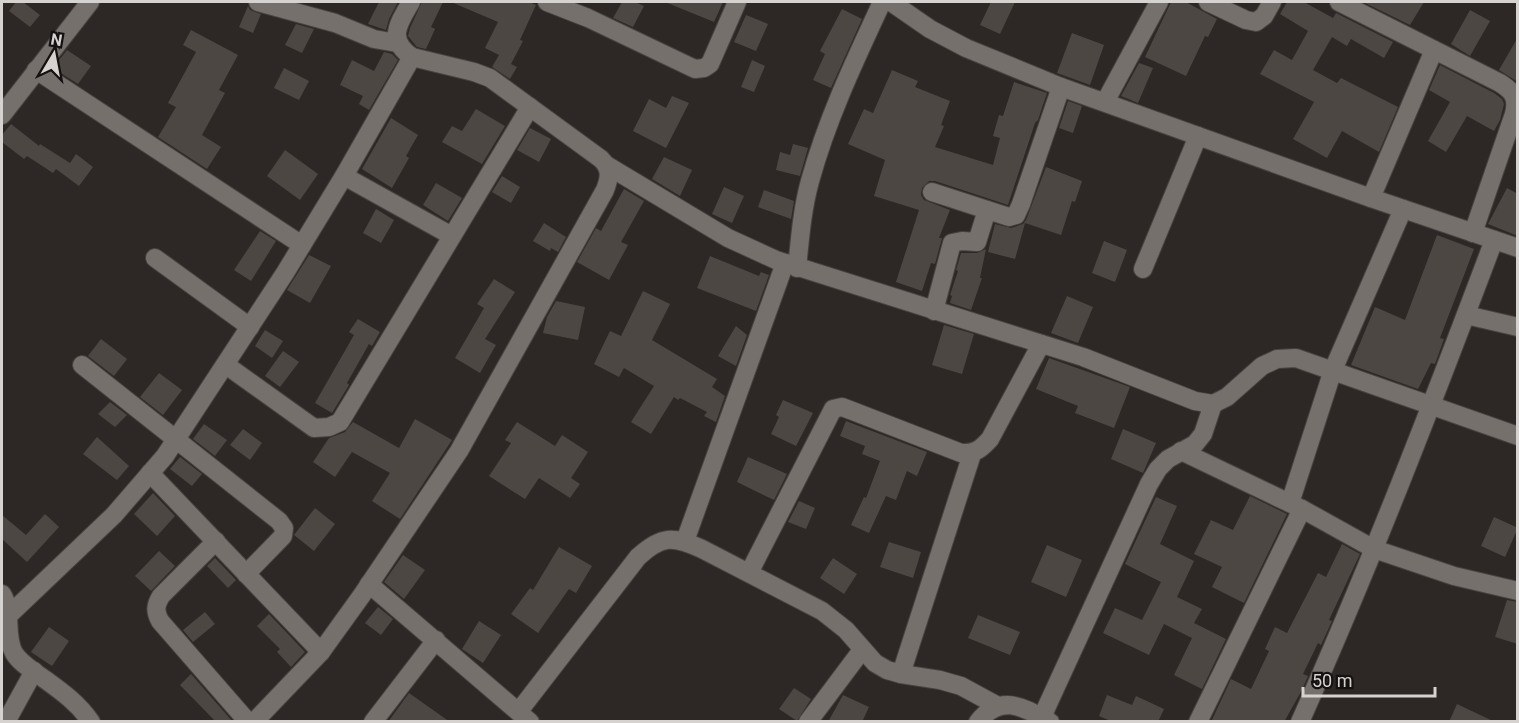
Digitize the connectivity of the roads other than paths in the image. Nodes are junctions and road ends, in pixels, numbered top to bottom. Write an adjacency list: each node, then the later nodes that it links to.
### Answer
1 (90, 2): 15 (street)
2 (258, 2): 12 (street)
3 (411, 2): 12 (street)
4 (547, 2): 5 (street)
5 (737, 2)
6 (882, 2): 33 (street)
7 (891, 2): 16 (street)
8 (1159, 2): 17 (street)
9 (1208, 2): 10 (street)
10 (1272, 2)
11 (1339, 2): 13 (street)
12 (397, 43): 14 (street)
13 (1434, 50): 24 (street); 27 (street)
14 (412, 57): 18 (street); 22 (street)
15 (36, 70): 19 (street); 30 (street)
16 (1062, 87): 17 (street); 26 (street)
17 (1105, 102): 20 (street)
18 (530, 107): 21 (street); 28 (street)
19 (2, 115)
20 (1198, 136): 24 (street); 34 (street)
21 (608, 166): 33 (street); 56 (street)
22 (344, 176): 28 (street); 30 (street)
23 (932, 192): 26 (street)
24 (1371, 198): 25 (street)
25 (1403, 209): 27 (street); 42 (street)
26 (987, 210): 35 (street)
27 (1473, 233): 29 (street)
28 (452, 236): 41 (street)
29 (1494, 240): 31 (street); 36 (street)
30 (302, 245): 37 (street)
31 (1518, 248)
32 (155, 258): 37 (street)
33 (791, 266): 35 (street); 52 (street)
34 (1143, 269)
35 (934, 311): 39 (street)
36 (1466, 315): 38 (street); 44 (street)
37 (250, 327): 41 (street)
38 (1518, 327)
39 (1041, 344): 43 (street); 48 (street)
40 (82, 365): 46 (street)
41 (226, 365): 46 (street)
42 (1333, 370): 43 (street); 44 (street); 50 (street)
43 (1213, 404): 47 (street)
44 (1432, 405): 45 (street); 53 (street)
45 (1518, 436)
46 (176, 440): 49 (street); 55 (street)
47 (1181, 451): 50 (street); 67 (street)
48 (972, 454): 54 (street); 64 (street)
49 (150, 473): 51 (street); 59 (street)
50 (1296, 506): 53 (street); 75 (street)
51 (216, 541): 55 (street); 70 (street)
52 (685, 541): 54 (street); 66 (street)
53 (1374, 549): 57 (street); 76 (street)
54 (749, 573): 61 (street)
55 (246, 574): 62 (street)
56 (369, 584): 60 (street); 62 (street)
57 (1518, 591)
58 (2, 594): 59 (street)
59 (9, 615): 63 (street)
60 (436, 640): 66 (street); 72 (street)
61 (862, 650): 64 (street); 73 (street)
62 (321, 652): 71 (street)
63 (34, 671): 68 (street); 69 (street)
64 (901, 674): 65 (street)
65 (996, 705): 67 (street); 74 (street)
66 (524, 716)
67 (1046, 719)
68 (6, 722)
69 (91, 722)
70 (248, 722)
71 (254, 722)
72 (373, 722)
73 (808, 722)
74 (978, 722)
75 (1198, 722)
76 (1300, 722)

